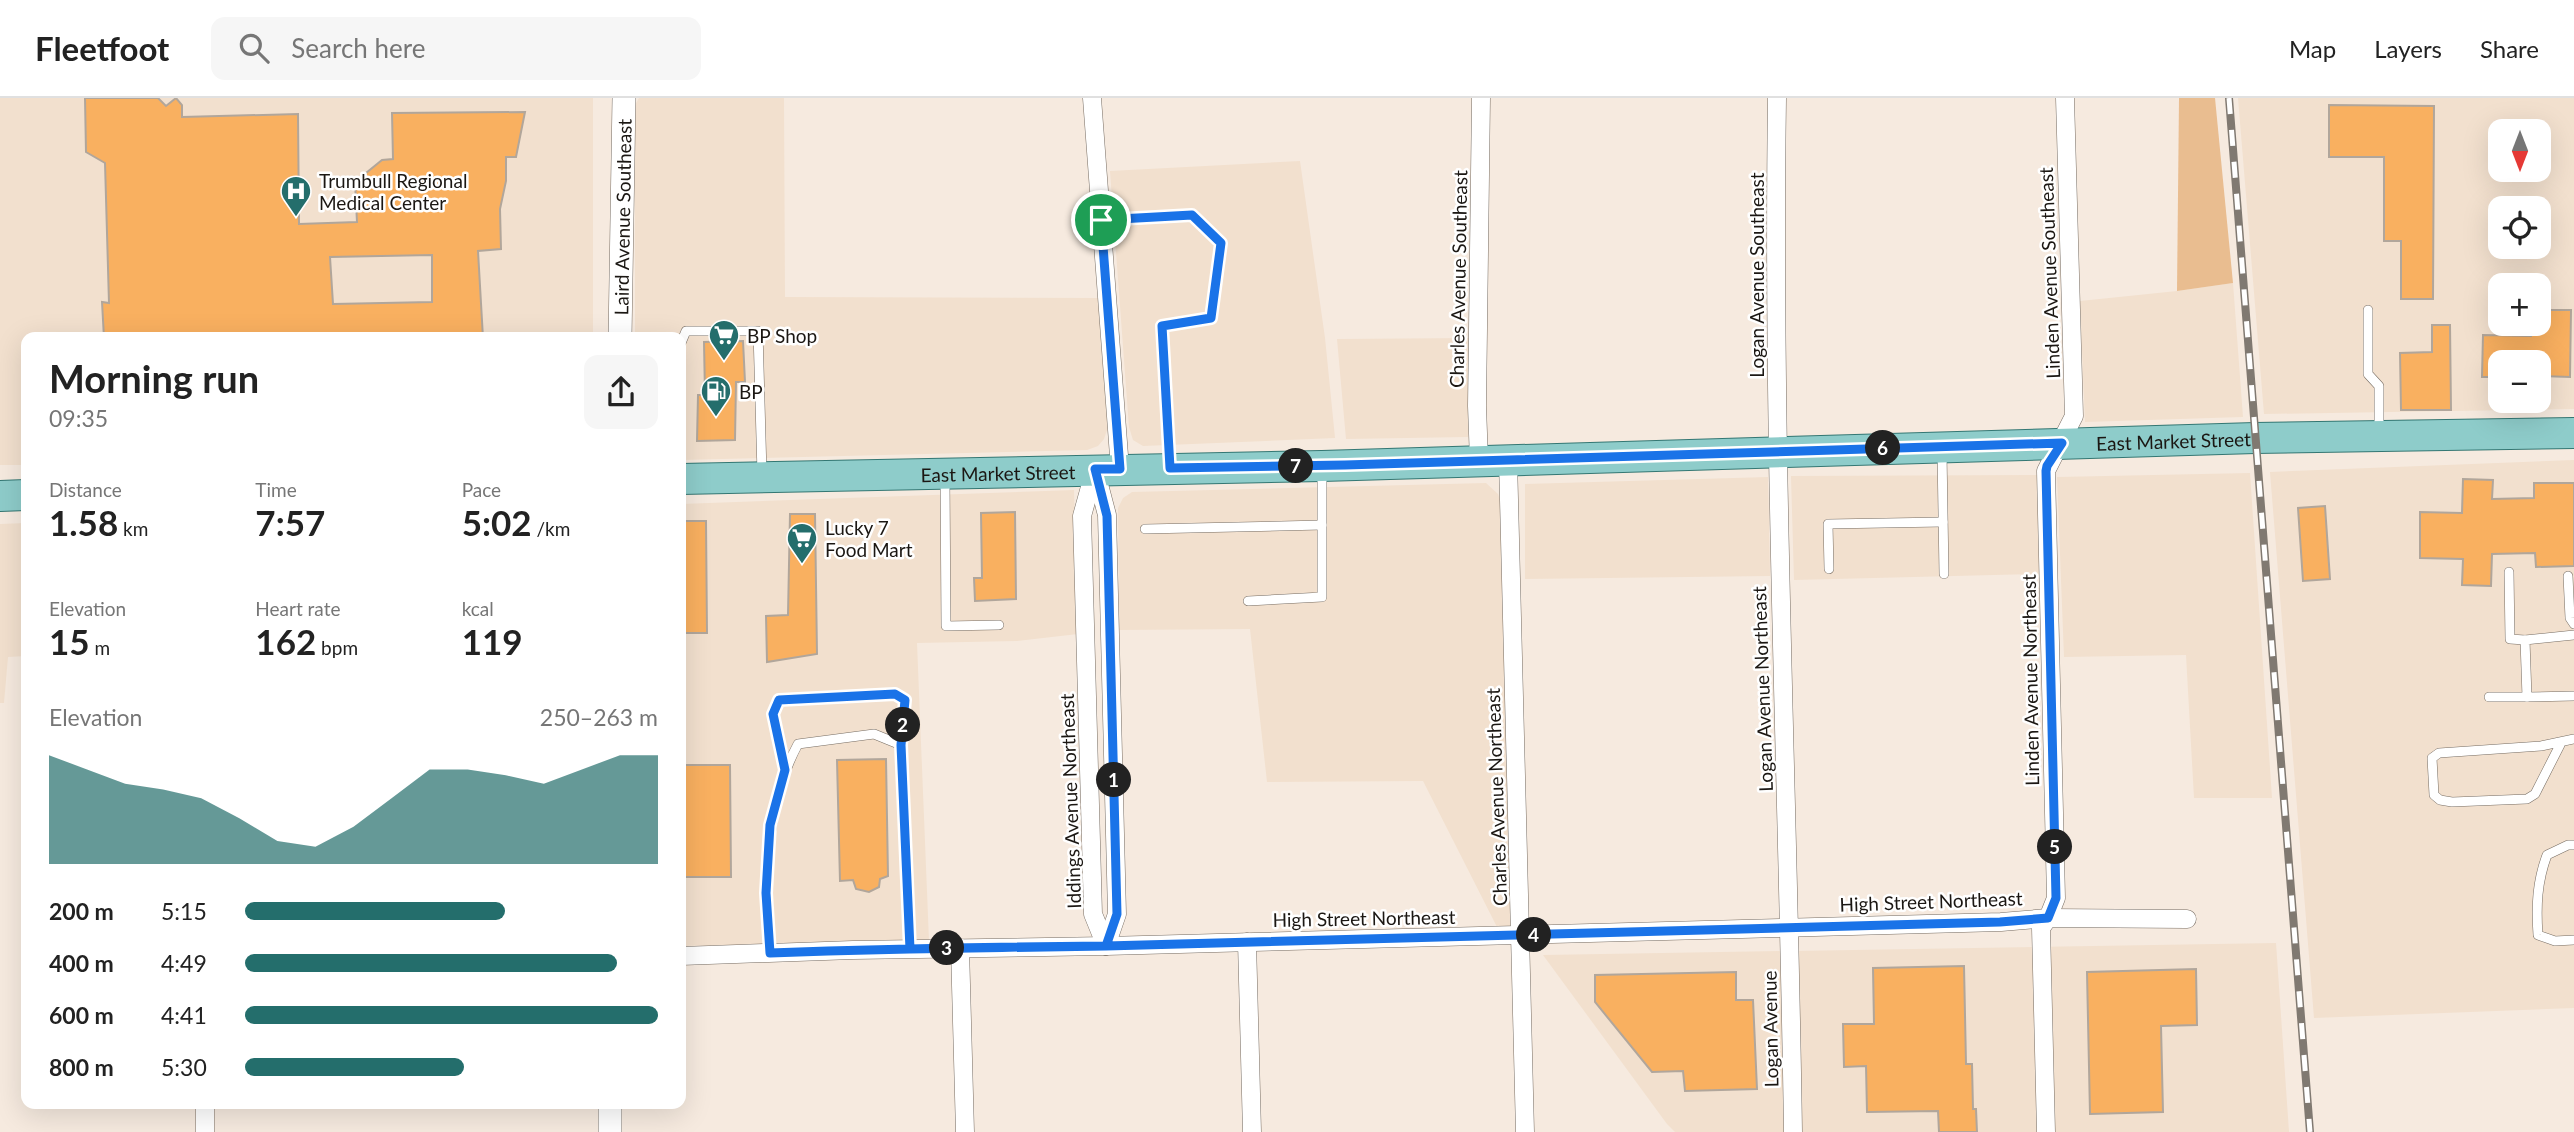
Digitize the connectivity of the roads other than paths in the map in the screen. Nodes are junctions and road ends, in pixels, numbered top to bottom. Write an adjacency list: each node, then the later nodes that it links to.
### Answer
1 (624, 98): 8 (street, Laird Avenue Southeast)
2 (1092, 98): 6 (street)
3 (1481, 98): 15 (street, Charles Avenue Southeast)
4 (1777, 98): 14 (street, Logan Avenue Southeast)
5 (2065, 98): 12 (street, Linden Avenue Southeast)
6 (1101, 220): 17 (lane); 18 (street)
7 (2368, 310): 11 (lane)
8 (620, 332)
9 (686, 332): 20 (lane)
10 (2574, 433): 11 (main road, East Market Street)
11 (2379, 436): 12 (main road, East Market Street)
12 (2062, 443): 13 (main road, East Market Street); 44 (street, Linden Avenue Northeast)
13 (1942, 447): 14 (main road, East Market Street); 24 (lane)
14 (1778, 451): 15 (main road, East Market Street); 46 (street, Logan Avenue Northeast)
15 (1494, 461): 16 (main road, East Market Street); 47 (street, Charles Avenue Northeast)
16 (1322, 466): 17 (main road, East Market Street); 25 (lane)
17 (1170, 468): 18 (main road, East Market Street)
18 (1107, 469): 19 (main road, East Market Street); 50 (street); 50 (street, Iddings Avenue Northeast)
19 (945, 473): 20 (main road, East Market Street); 33 (lane)
20 (762, 477): 21 (main road, East Market Street)
21 (686, 479)
22 (21, 495): 23 (main road)
23 (0, 496)
24 (1943, 522): 27 (lane); 29 (lane)
25 (1322, 525): 26 (lane); 31 (lane)
26 (1145, 528)
27 (1829, 569)
28 (2510, 572): 35 (lane)
29 (1944, 574)
30 (2568, 576): 32 (lane)
31 (1248, 601)
32 (2574, 624)
33 (999, 625)
34 (2574, 635): 35 (lane)
35 (2525, 640): 38 (lane)
36 (2574, 696): 38 (lane)
37 (2489, 697): 38 (lane)
38 (2527, 697)
39 (2574, 739): 40 (lane)
40 (2561, 743): 40 (lane)
41 (901, 745): 42 (lane); 42 (lane); 52 (lane)
42 (785, 770): 53 (lane)
43 (2574, 845): 48 (lane)
44 (2048, 918): 45 (street, High Street Northeast); 46 (street, High Street Northeast); 63 (street, Linden Avenue Northeast)
45 (2187, 919)
46 (1790, 926): 47 (street, High Street Northeast); 62 (street, Logan Avenue)
47 (1521, 935): 49 (street, High Street Northeast); 61 (street, Charles Avenue Northeast)
48 (2574, 940)
49 (1247, 942): 50 (street, High Street Northeast); 60 (street)
50 (1106, 946): 51 (street, High Street Northeast)
51 (960, 948): 52 (street, High Street Northeast); 59 (street)
52 (910, 949): 53 (street, High Street Northeast)
53 (770, 953): 54 (street, High Street Northeast)
54 (686, 956)
55 (205, 1109): 57 (street)
56 (610, 1109): 58 (street)
57 (205, 1132)
58 (610, 1132)
59 (965, 1132)
60 (1252, 1132)
61 (1525, 1132)
62 (1793, 1132)
63 (2046, 1132)

